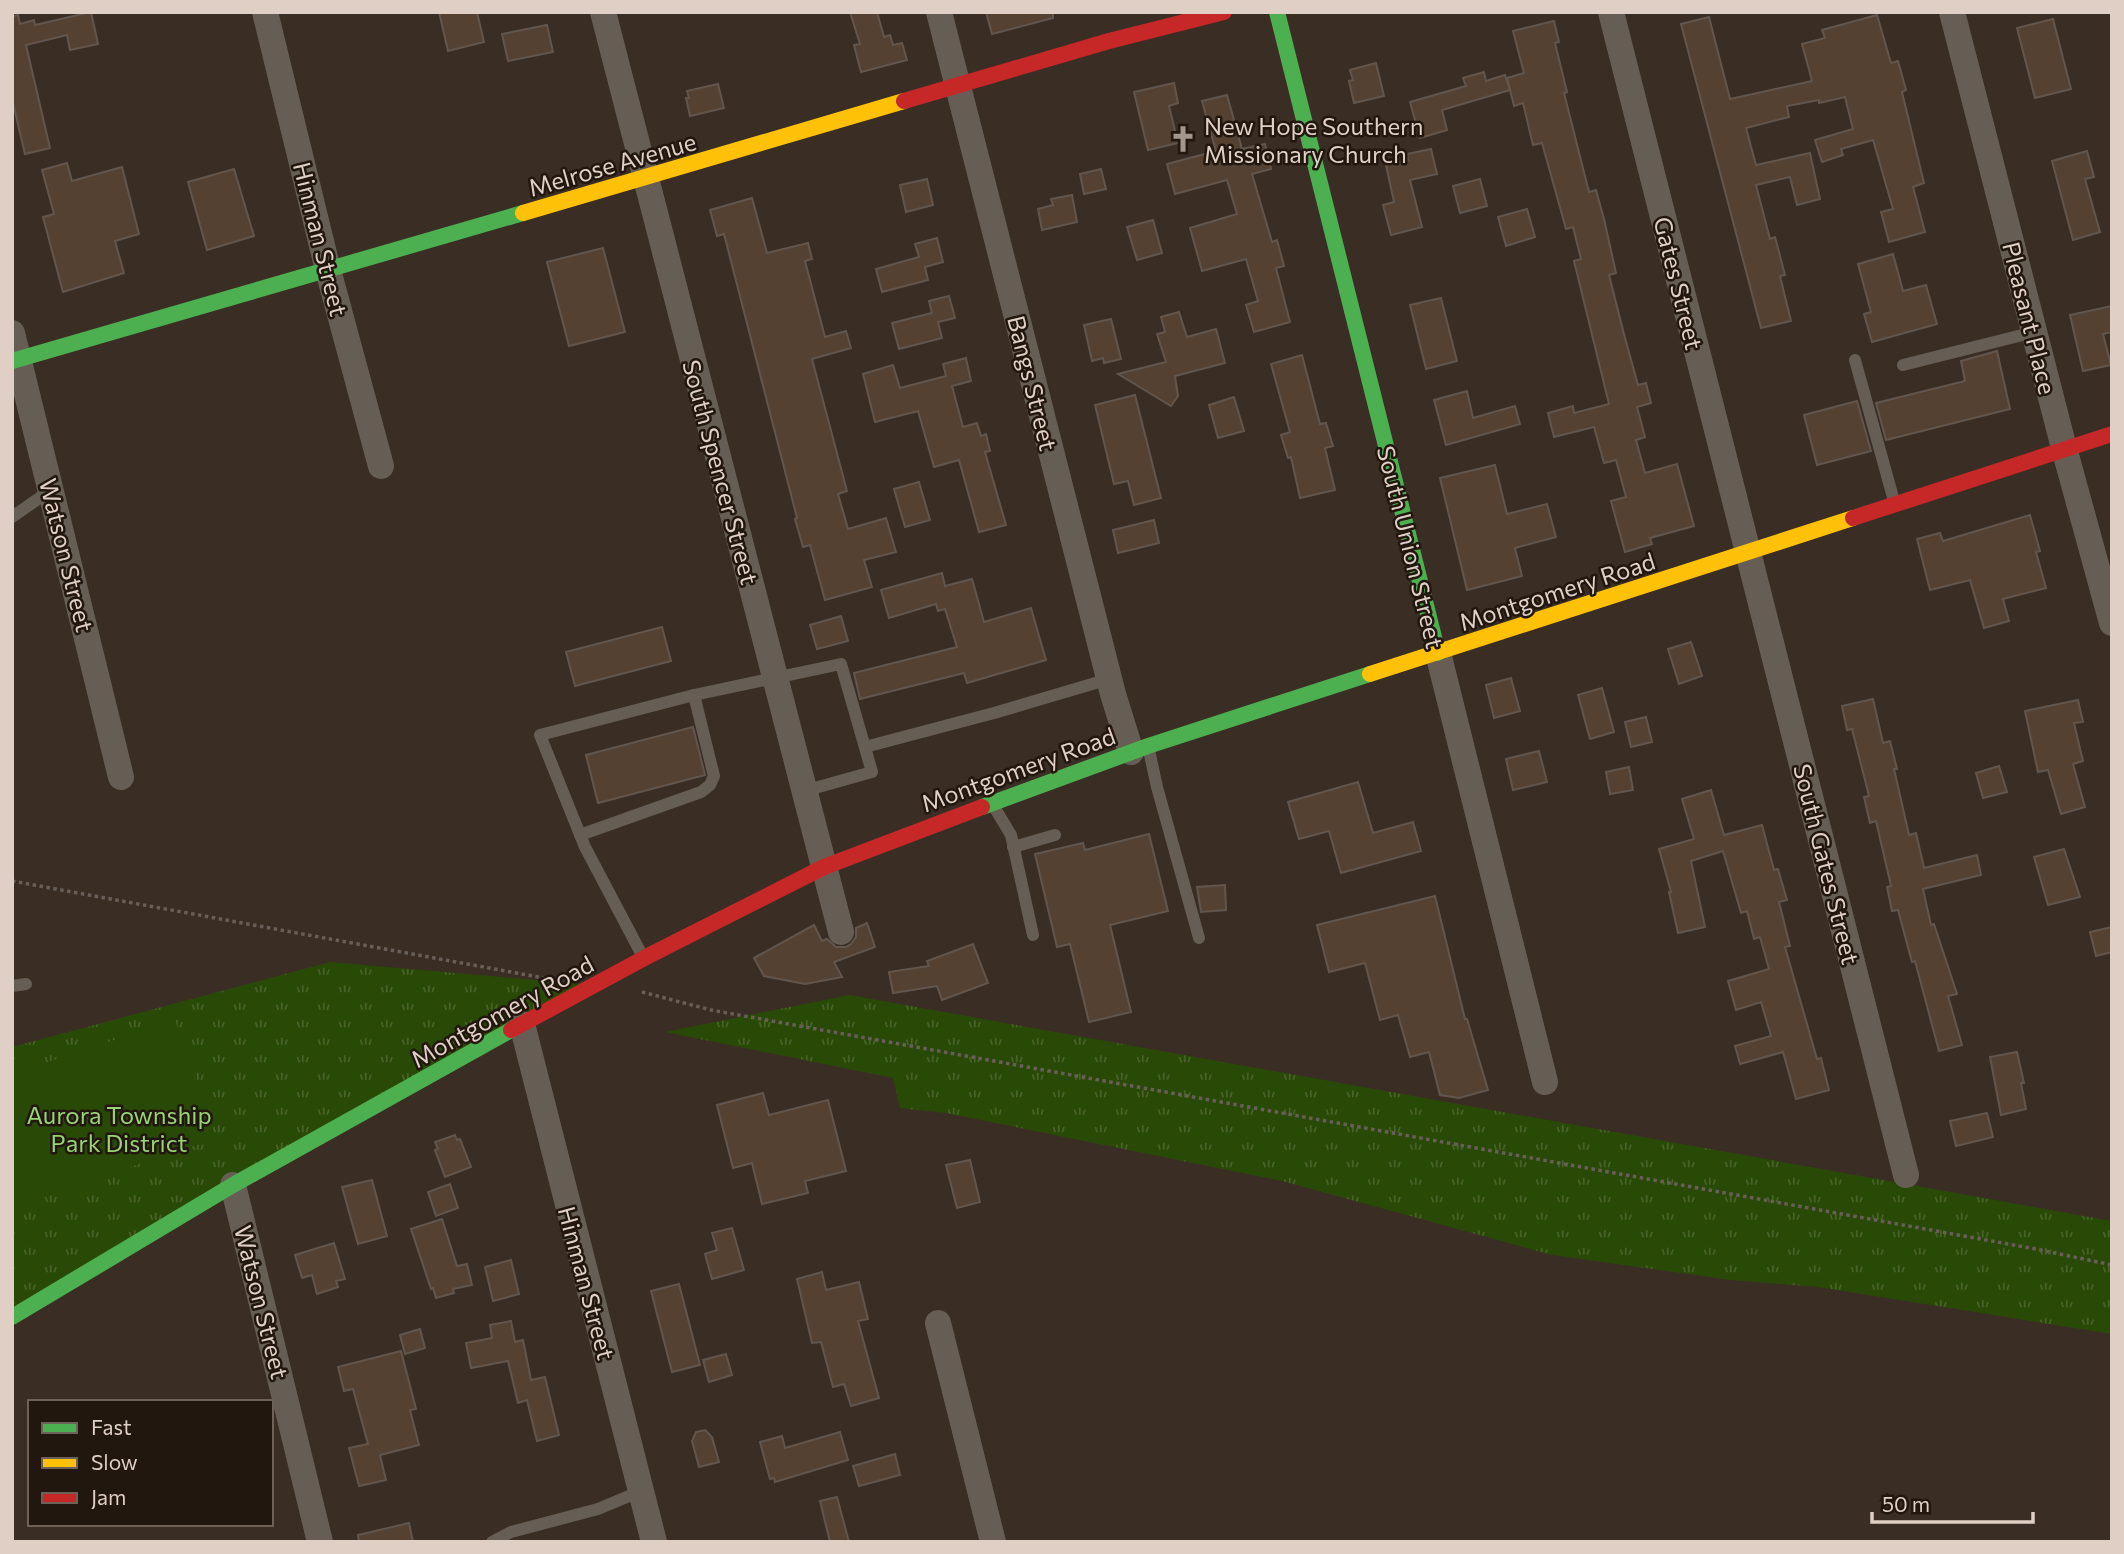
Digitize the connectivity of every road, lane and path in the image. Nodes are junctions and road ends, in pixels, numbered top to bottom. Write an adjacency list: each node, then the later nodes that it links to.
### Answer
1 (265, 12): 10 (street, Hinman Street)
2 (603, 12): 9 (street, South Spencer Street)
3 (939, 12): 8 (street, Bangs Street)
4 (1224, 12): 8 (street, Melrose Avenue)
5 (1277, 12): 24 (street, South Union Street)
6 (1611, 12): 22 (street, Gates Street)
7 (1952, 12): 11 (street, Pleasant Place)
8 (958, 87): 9 (street, Melrose Avenue); 26 (street, Bangs Street)
9 (645, 178): 10 (street, Melrose Avenue); 25 (street, South Spencer Street)
10 (328, 270): 13 (street, Melrose Avenue); 18 (street, Hinman Street)
11 (2034, 332): 15 (lane); 17 (street, Pleasant Place)
12 (12, 333): 13 (street, Watson Street)
13 (15, 360): 19 (street, Watson Street)
14 (1855, 360): 20 (lane)
15 (1903, 365)
16 (2112, 433): 17 (street, Montgomery Road)
17 (2064, 448): 20 (street, Montgomery Road); 23 (street, Pleasant Place)
18 (381, 466)
19 (51, 490): 21 (lane); 30 (street, Watson Street)
20 (1895, 505): 22 (street, Montgomery Road)
21 (12, 517)
22 (1748, 553): 24 (street, Montgomery Road); 48 (street, South Gates Street)
23 (2112, 623)
24 (1438, 653): 29 (street, Montgomery Road); 47 (street, South Union Street)
25 (775, 678): 27 (lane); 28 (lane); 31 (street, South Spencer Street)
26 (1109, 679): 28 (lane); 29 (street, Bangs Street)
27 (694, 695): 33 (lane); 33 (lane)
28 (865, 747): 31 (lane)
29 (1140, 749): 32 (street, Montgomery Road); 40 (lane)
30 (121, 777)
31 (804, 791): 36 (street, South Spencer Street)
32 (991, 802): 35 (lane); 36 (street, Montgomery Road)
33 (580, 835): 41 (lane)
34 (1055, 835): 35 (lane)
35 (1013, 847): 39 (lane)
36 (824, 867): 38 (street, South Spencer Street); 41 (street, Montgomery Road)
37 (12, 881): 42 (path)
38 (841, 932)
39 (1032, 935)
40 (1199, 939)
41 (644, 958): 46 (street, Montgomery Road)
42 (556, 980)
43 (26, 984): 44 (lane)
44 (12, 986)
45 (642, 992): 50 (path)
46 (522, 1024): 49 (street, Montgomery Road); 53 (street, Hinman Street)
47 (1545, 1082)
48 (1906, 1175)
49 (233, 1185): 51 (street, Montgomery Road); 54 (street, Watson Street)
50 (2112, 1265)
51 (12, 1317)
52 (938, 1323): 57 (street)
53 (641, 1491): 55 (lane); 56 (street, Hinman Street)
54 (320, 1542)
55 (492, 1542)
56 (654, 1542)
57 (993, 1542)

